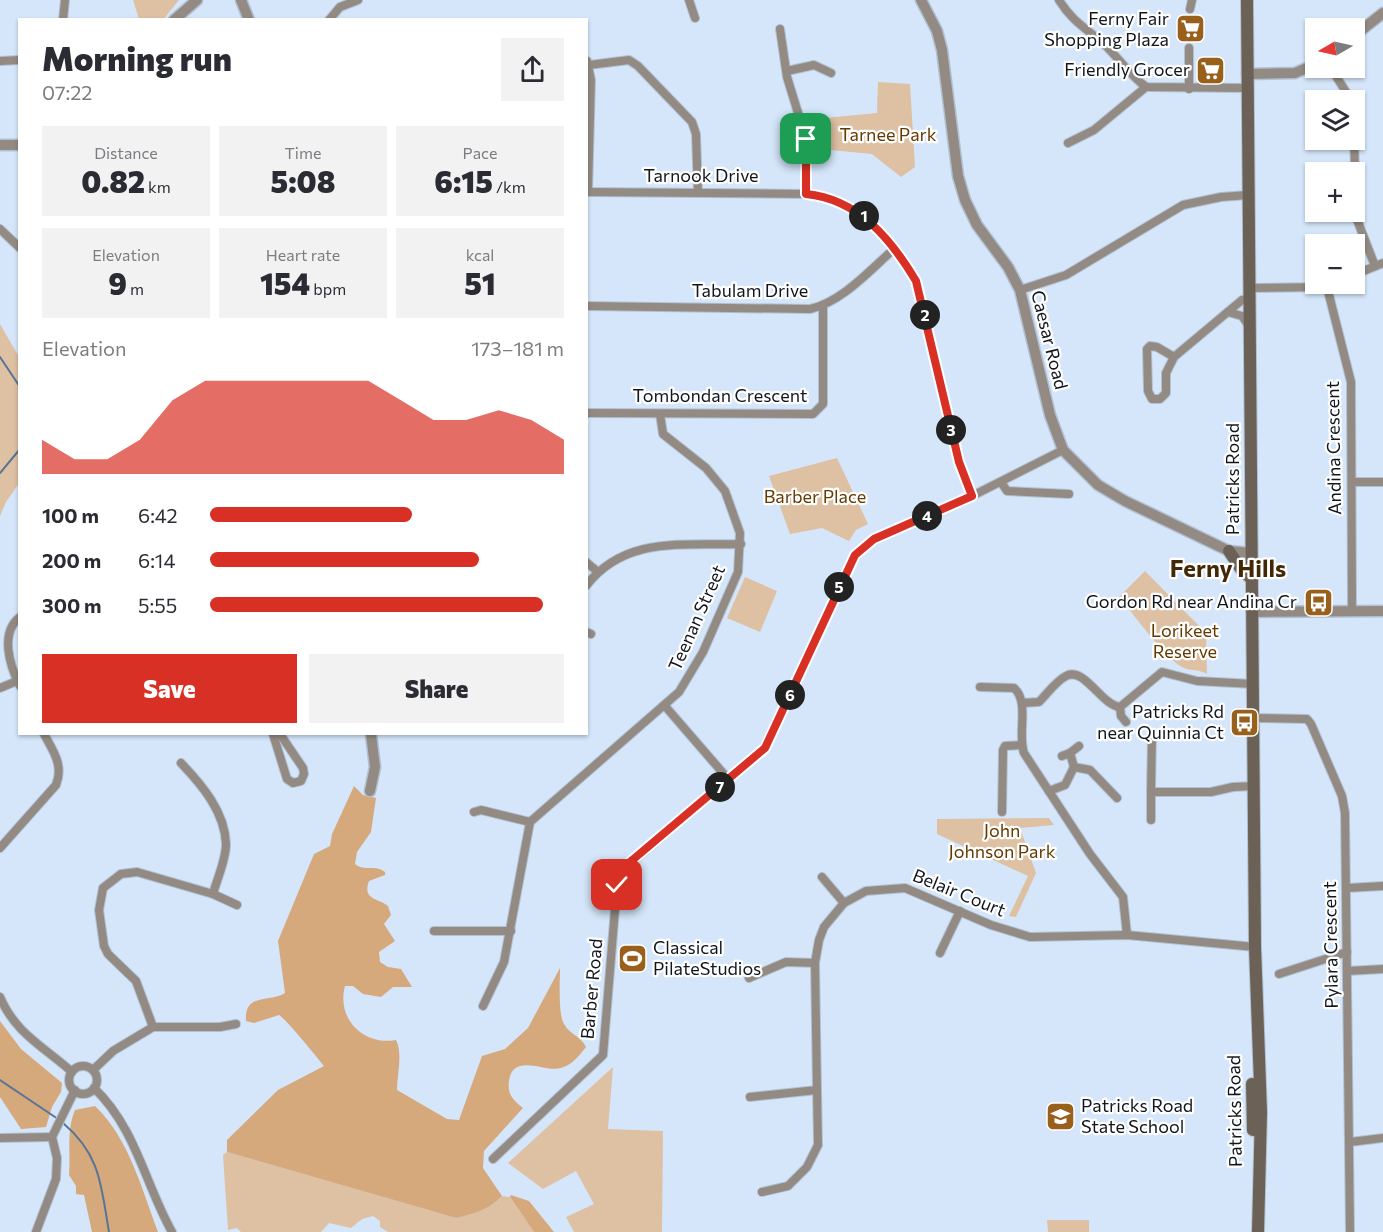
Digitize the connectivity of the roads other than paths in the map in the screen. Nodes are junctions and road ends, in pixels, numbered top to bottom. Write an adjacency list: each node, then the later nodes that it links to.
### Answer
1 (66, 0): 10 (street)
2 (197, 0): 11 (street)
3 (241, 0): 12 (street)
4 (358, 0): 13 (street)
5 (689, 0): 14 (street)
6 (921, 0): 42 (street, Caesar Road)
7 (1059, 0): 25 (street)
8 (1247, 0): 24 (main road, Patricks Road)
9 (1383, 13): 15 (street)
10 (63, 18)
11 (176, 18)
12 (248, 18)
13 (331, 18)
14 (695, 18)
15 (1365, 27)
16 (780, 29): 22 (street)
17 (1189, 48): 27 (street)
18 (18, 60): 19 (street)
19 (0, 61)
20 (588, 63): 33 (street)
21 (1305, 69): 24 (street)
22 (786, 71): 23 (street); 34 (street)
23 (831, 73)
24 (1247, 74): 26 (main road, Patricks Road)
25 (1146, 87): 27 (street); 28 (street)
26 (1247, 88): 27 (street); 35 (main road, Patricks Road)
27 (1189, 89)
28 (1068, 143)
29 (0, 145): 30 (street)
30 (18, 146)
31 (1354, 150): 39 (street)
32 (588, 192): 33 (street, Tarnook Drive)
33 (698, 193): 34 (street, Tarnook Drive)
34 (806, 194): 38 (street, Tarnook Drive)
35 (1248, 195): 42 (street); 43 (main road, Patricks Road)
36 (0, 228): 37 (street)
37 (18, 246)
38 (894, 249): 46 (street, Tabulam Drive); 57 (street, Tarnook Drive)
39 (1379, 265): 40 (street)
40 (1365, 271)
41 (1305, 288): 43 (street)
42 (1020, 290): 52 (street, Caesar Road)
43 (1249, 294): 47 (street); 48 (main road, Patricks Road)
44 (1333, 294): 54 (street, Andina Crescent)
45 (588, 306): 46 (street, Tabulam Drive)
46 (823, 306): 51 (street, Tombondan Crescent)
47 (1228, 312): 48 (street); 49 (street)
48 (1249, 327): 60 (main road, Patricks Road)
49 (1174, 357): 49 (street)
50 (588, 413): 51 (street, Tombondan Crescent)
51 (660, 414): 58 (street, Teenan Street)
52 (1063, 450): 53 (street, Barber Road); 59 (street, Caesar Road)
53 (1001, 482): 56 (street); 57 (street, Barber Road)
54 (1352, 482): 55 (street); 65 (street, Andina Crescent)
55 (1383, 482)
56 (1069, 494)
57 (972, 496): 87 (street, Barber Road)
58 (741, 544): 62 (street); 74 (street, Teenan Street)
59 (1225, 548): 60 (street, Caesar Road); 63 (main road)
60 (1251, 549): 63 (main road, Patricks Road)
61 (588, 564): 62 (street)
62 (597, 571): 64 (street)
63 (1252, 579): 67 (main road, Patricks Road)
64 (588, 583)
65 (1352, 611): 66 (street); 67 (street)
66 (1383, 611)
67 (1252, 612): 70 (main road, Patricks Road)
68 (18, 619): 69 (street)
69 (18, 683): 72 (street)
70 (1252, 684): 75 (street); 76 (main road, Patricks Road)
71 (980, 687): 73 (street)
72 (0, 688)
73 (1022, 703): 75 (street); 83 (street)
74 (665, 706): 87 (street); 96 (street, Teenan Street)
75 (1120, 707): 77 (street)
76 (1253, 718): 88 (main road, Patricks Road); 100 (street, Pylara Crescent)
77 (1126, 722)
78 (44, 735): 97 (street)
79 (273, 735): 80 (street)
80 (281, 735)
81 (371, 735): 89 (street)
82 (1152, 735): 91 (street)
83 (1022, 746): 90 (street); 94 (street)
84 (1079, 746): 86 (street)
85 (181, 763): 101 (street)
86 (1074, 767): 90 (street); 92 (street)
87 (729, 780): 130 (street, Barber Road)
88 (1254, 786): 91 (street); 108 (main road, Patricks Road)
89 (370, 790)
90 (1049, 791): 107 (street)
91 (1151, 792): 95 (street)
92 (1117, 798)
93 (474, 812): 96 (street)
94 (1002, 812)
95 (1151, 820)
96 (530, 822): 106 (street)
97 (0, 848)
98 (822, 877): 102 (street)
99 (1383, 886): 100 (street)
100 (1347, 888): 109 (street, Pylara Crescent)
101 (213, 894): 103 (street); 119 (street)
102 (844, 903): 104 (street, Belair Court); 111 (street, Belair Court)
103 (237, 905)
104 (960, 910): 107 (street, Belair Court); 110 (street)
105 (434, 931): 106 (street)
106 (511, 932): 117 (street)
107 (1127, 935): 108 (street, Belair Court)
108 (1255, 947): 134 (main road, Patricks Road)
109 (1347, 952): 113 (street, Pylara Crescent); 114 (street)
110 (940, 953)
111 (815, 963): 115 (street); 124 (street, Belair Court)
112 (1383, 969): 113 (street)
113 (1347, 971): 129 (street, Pylara Crescent)
114 (1279, 974)
115 (750, 978)
116 (0, 997): 121 (street)
117 (483, 1006)
118 (236, 1024): 119 (street)
119 (153, 1027): 120 (street)
120 (93, 1070): 121 (street); 122 (street)
121 (72, 1072): 123 (street)
122 (94, 1088): 123 (street); 133 (street)
123 (75, 1090): 126 (street)
124 (817, 1090): 125 (street); 131 (street, Belair Court)
125 (750, 1097)
126 (52, 1137): 127 (street); 132 (street)
127 (0, 1138)
128 (1383, 1138): 129 (street)
129 (1350, 1142): 135 (street, Pylara Crescent)
130 (493, 1160)
131 (762, 1192)
132 (36, 1232)
133 (172, 1232)
134 (1258, 1232)
135 (1350, 1232)

